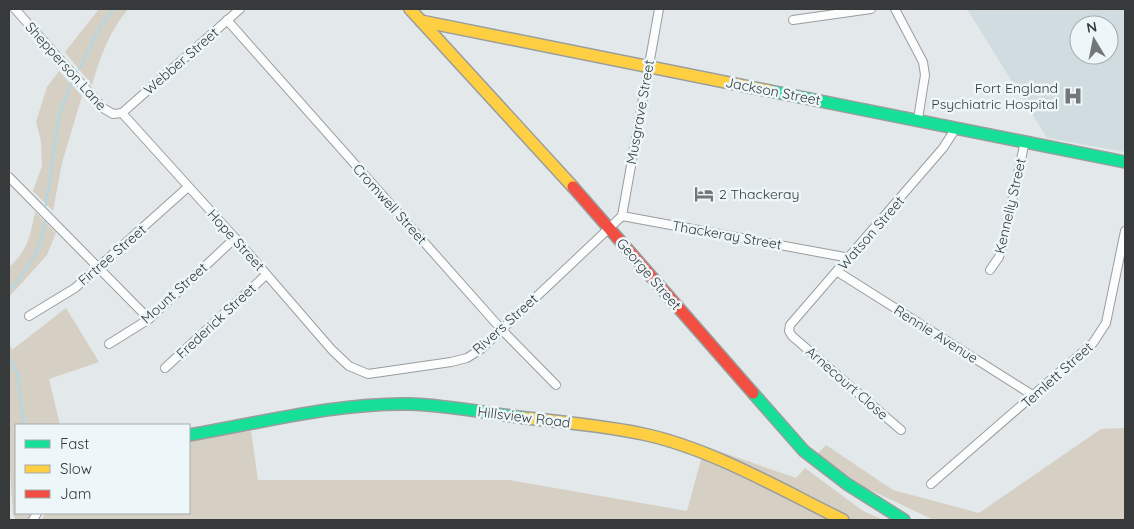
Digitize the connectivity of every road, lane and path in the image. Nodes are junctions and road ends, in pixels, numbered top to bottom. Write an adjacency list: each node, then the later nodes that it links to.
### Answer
1 (15, 9): 11 (street, Shepperson Lane)
2 (240, 9): 7 (street, Webber Street)
3 (410, 9): 9 (street, George Street)
4 (659, 9): 10 (street, Musgrave Street)
5 (871, 9): 8 (street)
6 (895, 9): 12 (street)
7 (227, 20): 11 (street, Webber Street); 29 (street, Cromwell Street)
8 (793, 20)
9 (421, 21): 10 (street, Jackson Street); 19 (street, George Street)
10 (647, 66): 12 (street, Jackson Street); 18 (street, Musgrave Street)
11 (122, 113): 17 (street, Hope Street)
12 (918, 119): 13 (street, Jackson Street)
13 (956, 128): 14 (street, Jackson Street); 22 (street, Watson Street)
14 (1025, 140): 15 (street, Jackson Street); 24 (street, Kennelly Street)
15 (1125, 162)
16 (9, 177): 23 (street)
17 (188, 187): 21 (street, Hope Street); 23 (street, Firtree Street)
18 (622, 216): 19 (street); 22 (street, Thackeray Street)
19 (609, 227): 29 (street, Rivers Street); 40 (street, George Street)
20 (1125, 231): 35 (street, Temlett Street)
21 (235, 238): 26 (street, Hope Street); 28 (street, Mount Street)
22 (850, 258): 25 (street, Watson Street)
23 (98, 267): 27 (street, Firtree Street); 28 (street)
24 (990, 270)
25 (838, 272): 30 (street, Watson Street); 35 (street, Rennie Avenue)
26 (266, 274): 32 (street, Hope Street); 33 (street, Frederick Street)
27 (29, 316)
28 (149, 319): 31 (street, Mount Street)
29 (502, 330): 32 (street, Rivers Street); 34 (street, Cromwell Street)
30 (792, 336): 36 (street, Arnecourt Close)
31 (109, 344)
32 (349, 366)
33 (165, 368)
34 (556, 386)
35 (1034, 396): 38 (street, Temlett Street)
36 (901, 430)
37 (190, 434): 39 (street, Hillsview Road)
38 (932, 484)
39 (843, 520)
40 (904, 520)

